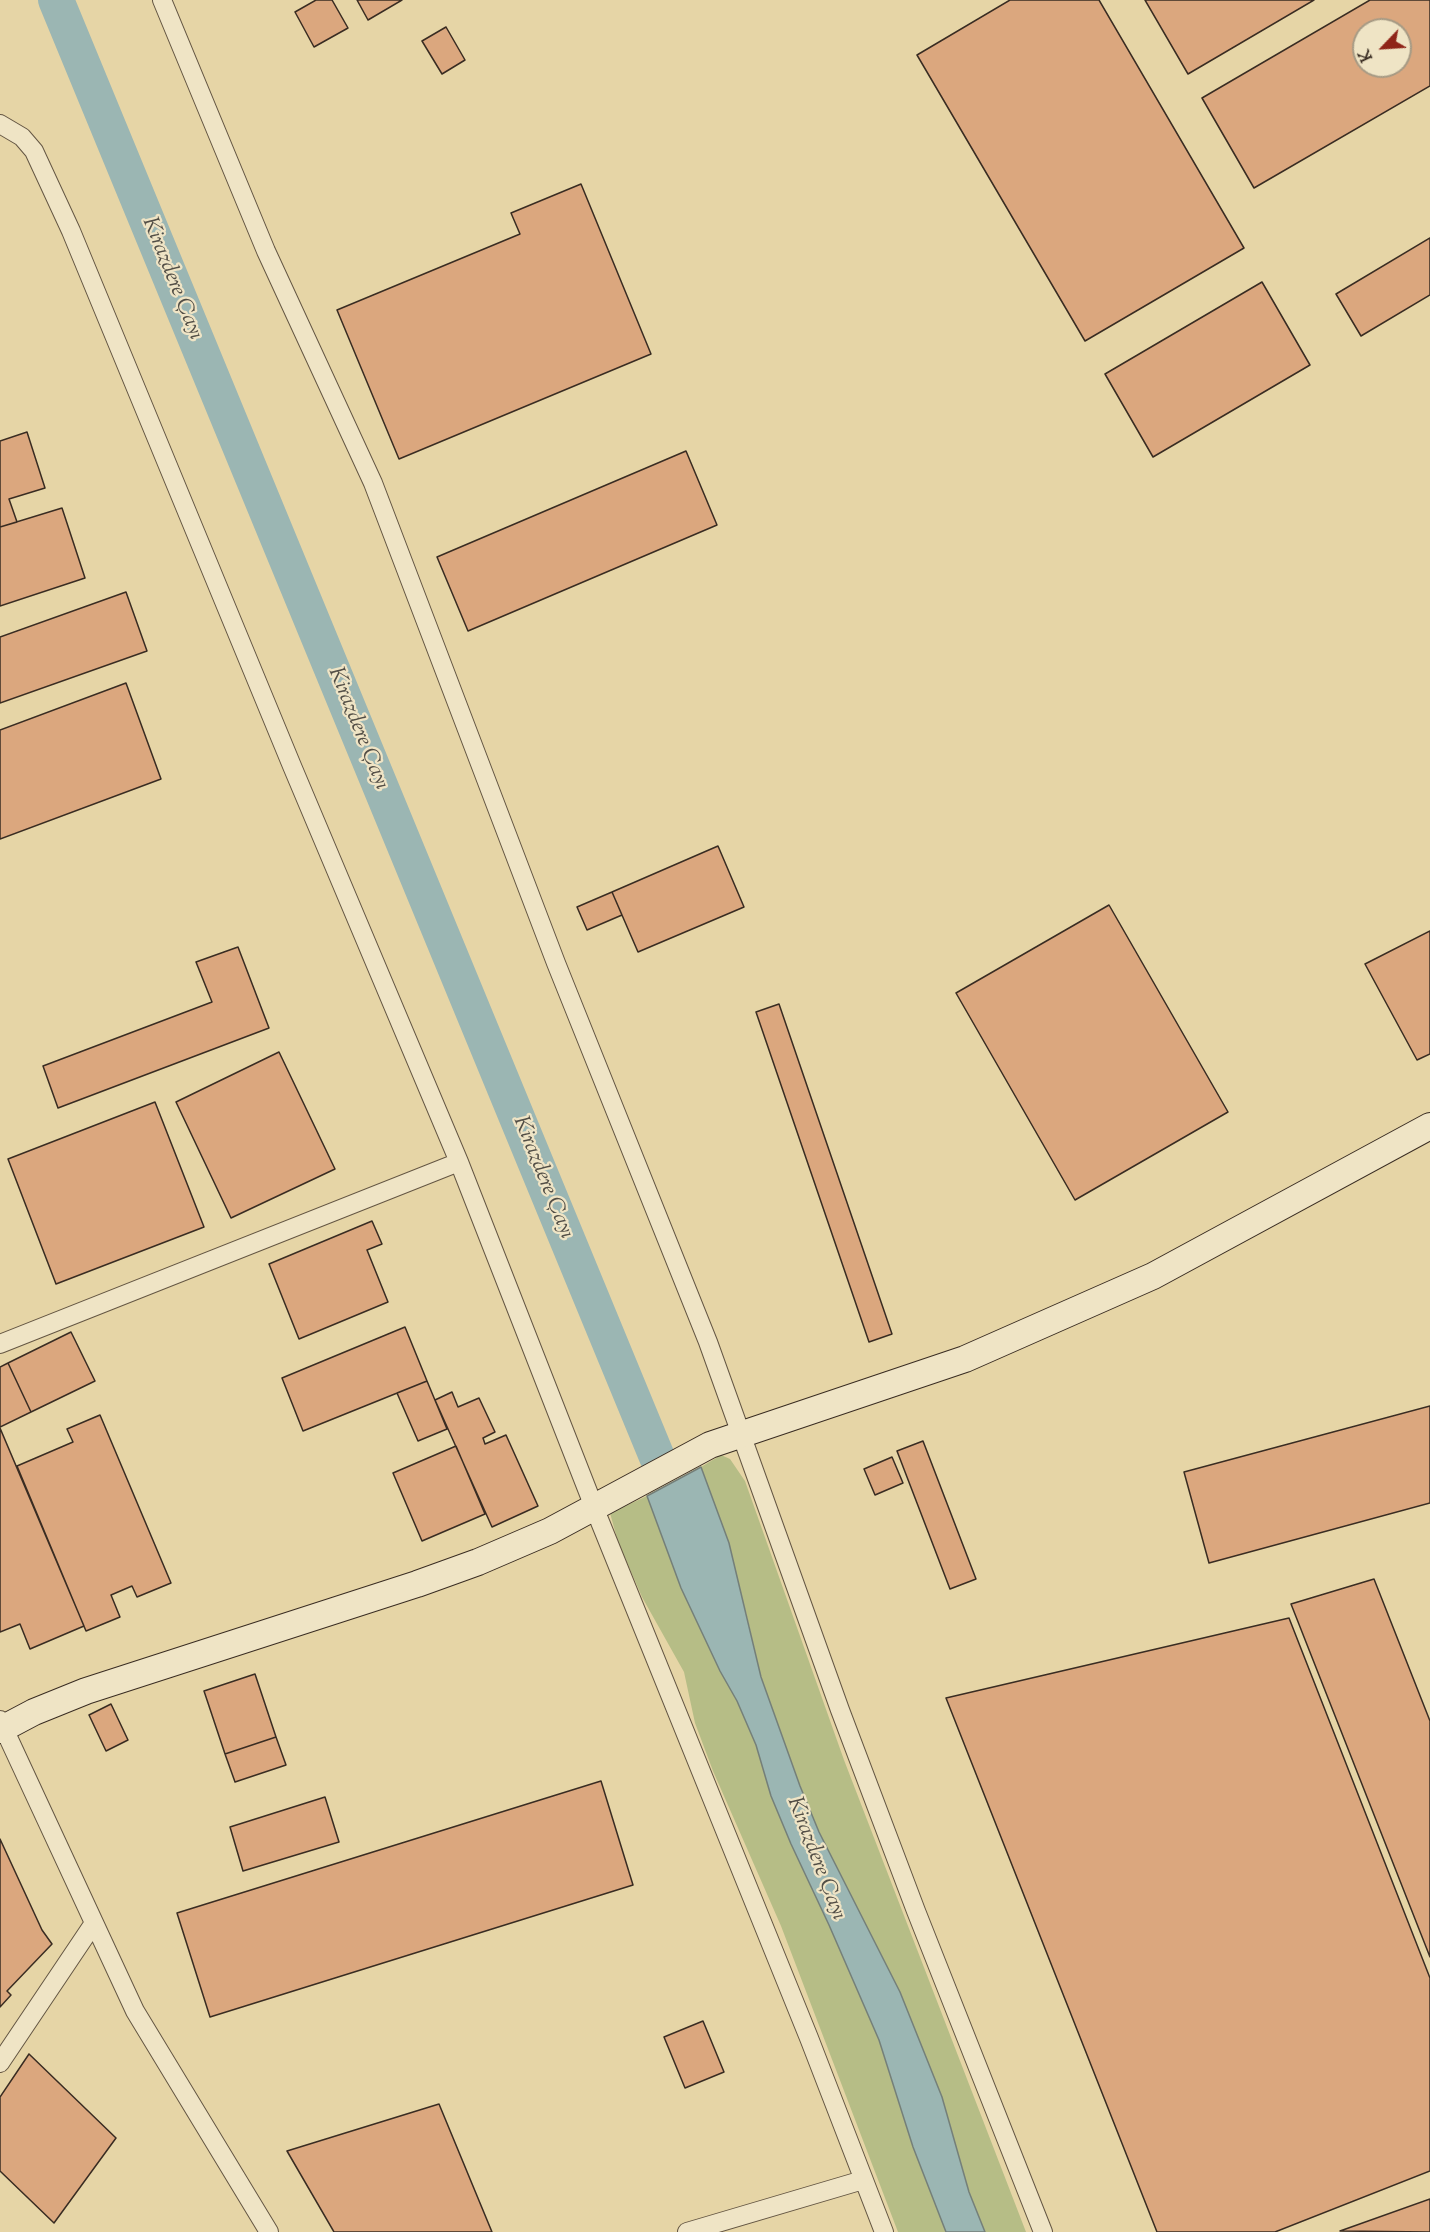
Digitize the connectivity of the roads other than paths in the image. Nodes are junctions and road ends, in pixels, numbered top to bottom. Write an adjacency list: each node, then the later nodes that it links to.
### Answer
1 (162, 0): 6 (street)
2 (0, 124): 4 (street)
3 (1430, 1126): 6 (street)
4 (459, 1162): 5 (street); 7 (street)
5 (0, 1344)
6 (741, 1433): 7 (street); 15 (street)
7 (594, 1507): 8 (street); 11 (street)
8 (1, 1726): 9 (street)
9 (94, 1923): 10 (street); 12 (street)
10 (0, 2062)
11 (863, 2180): 13 (street); 14 (street)
12 (270, 2232)
13 (687, 2232)
14 (884, 2232)
15 (1043, 2232)

